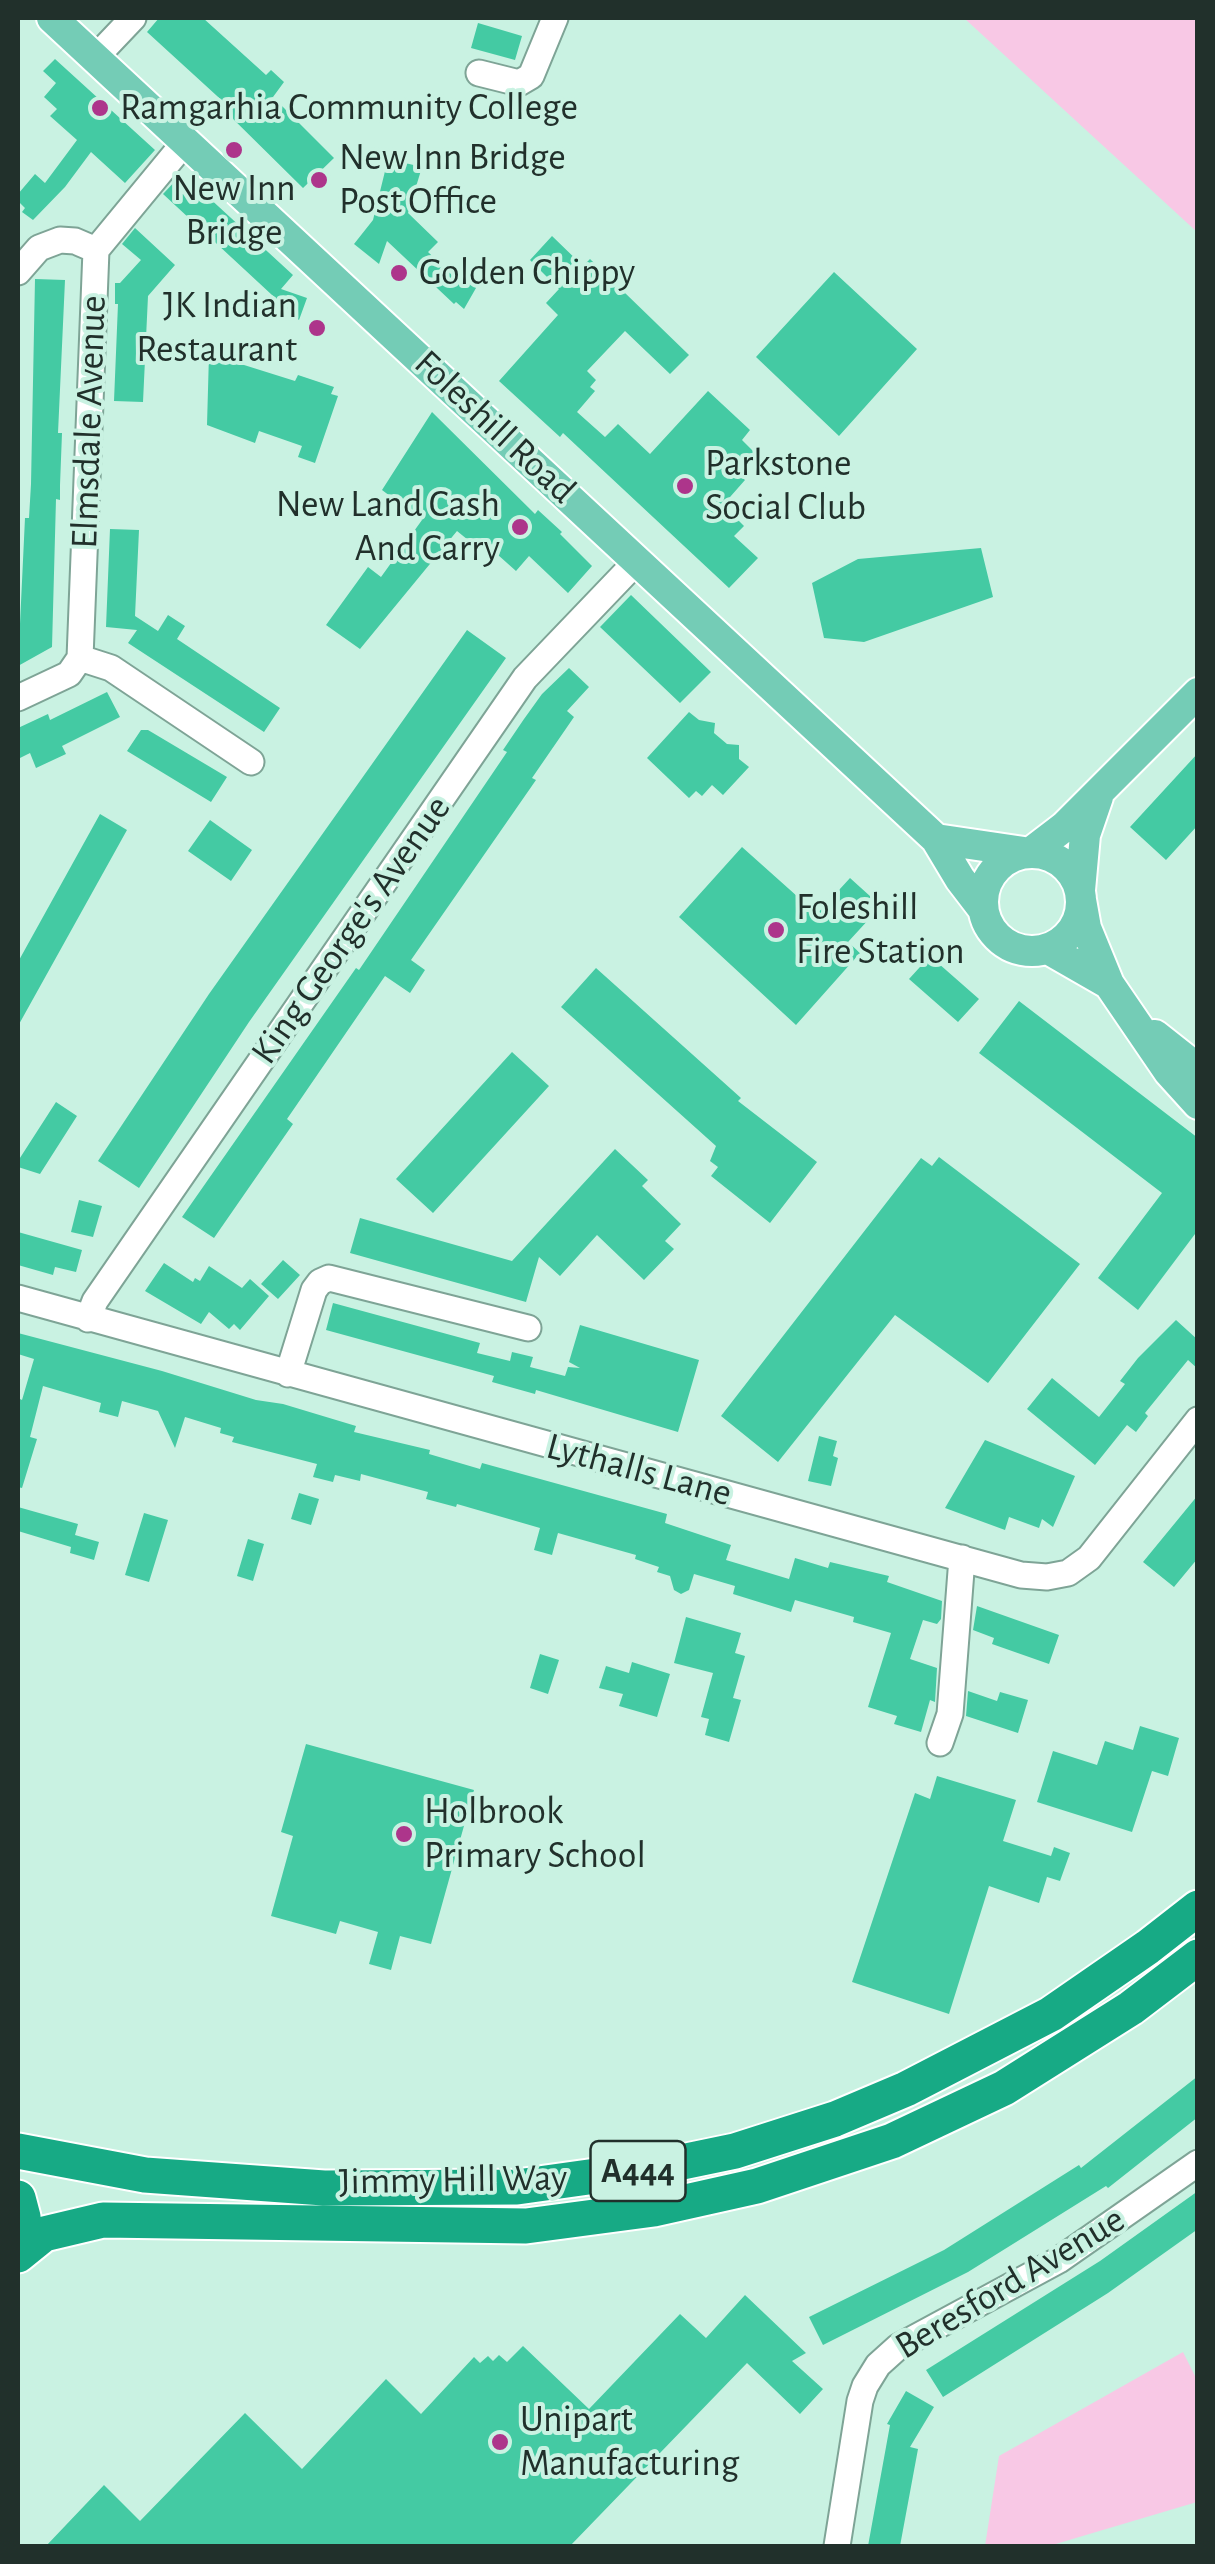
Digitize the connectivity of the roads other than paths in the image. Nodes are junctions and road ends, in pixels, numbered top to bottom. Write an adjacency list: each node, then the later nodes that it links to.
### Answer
1 (52, 18): 4 (main road, Foleshill Road)
2 (133, 18): 4 (street)
3 (555, 18): 5 (street)
4 (95, 58): 6 (main road, Foleshill Road)
5 (479, 73)
6 (185, 142): 7 (street, Elmsdale Avenue); 9 (main road, Foleshill Road)
7 (96, 250): 8 (street); 10 (street, Elmsdale Avenue)
8 (18, 272)
9 (638, 560): 15 (main road, Foleshill Road); 25 (street, King George's Avenue)
10 (80, 658): 12 (street); 13 (street)
11 (1198, 693): 14 (main road)
12 (18, 698)
13 (251, 762)
14 (1101, 790): 16 (main road); 17 (main road)
15 (936, 839): 16 (main road); 18 (main road, Foleshill Road)
16 (1028, 853): 17 (main road); 18 (main road)
17 (1080, 893): 19 (main road); 20 (main road)
18 (983, 908): 19 (main road)
19 (1048, 949): 20 (main road)
20 (1110, 984): 21 (main road)
21 (1137, 1021): 22 (main road); 23 (main road)
22 (1198, 1069)
23 (1198, 1104)
24 (18, 1298): 25 (street, Lythalls Lane)
25 (88, 1319): 27 (street, Lythalls Lane)
26 (528, 1328): 27 (street)
27 (288, 1374): 29 (street, Lythalls Lane)
28 (1198, 1420): 29 (street, Lythalls Lane)
29 (962, 1558): 30 (street)
30 (940, 1743)
31 (1198, 1908): 33 (highway, Jimmy Hill Way / A444)
32 (1198, 1957): 36 (highway, Jimmy Hill Way / A444)
33 (18, 2151)
34 (1198, 2163): 37 (street, Beresford Avenue)
35 (18, 2198): 36 (highway)
36 (18, 2254)
37 (837, 2546)

